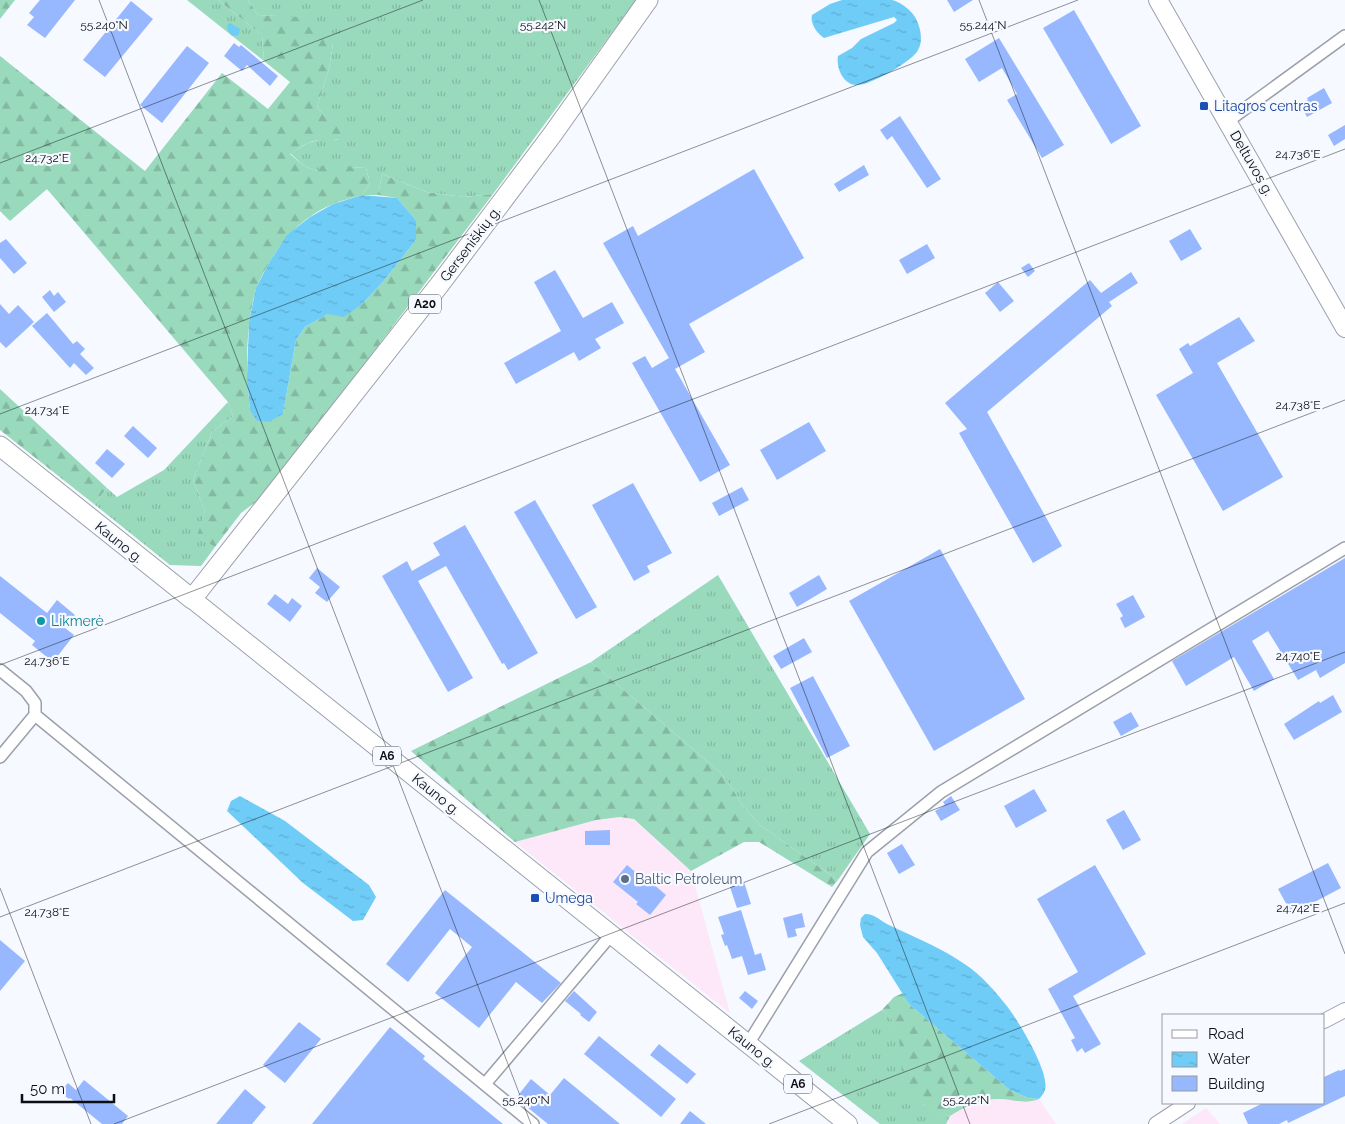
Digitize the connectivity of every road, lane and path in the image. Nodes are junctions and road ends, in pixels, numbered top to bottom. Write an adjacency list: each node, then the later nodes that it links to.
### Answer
1 (648, 0): 8 (highway, Gerseniškių g. / A20)
2 (1158, 0): 4 (main road, Deltuvos g.)
3 (1345, 36): 4 (street)
4 (1228, 121): 5 (main road, Deltuvos g.)
5 (1345, 328)
6 (0, 446): 8 (highway, Kauno g. / A6)
7 (1345, 548): 15 (street)
8 (192, 599): 12 (main road, Kauno g. / A6)
9 (0, 670): 10 (street)
10 (35, 715): 11 (street); 16 (street)
11 (0, 757)
12 (611, 935): 15 (main road, Kauno g. / A6); 16 (street)
13 (1345, 1010): 14 (street)
14 (1325, 1020)
15 (748, 1044): 19 (main road, Kauno g. / A6)
16 (485, 1084): 18 (street)
17 (1186, 1104): 20 (street)
18 (533, 1124)
19 (848, 1124)
20 (1156, 1124)

